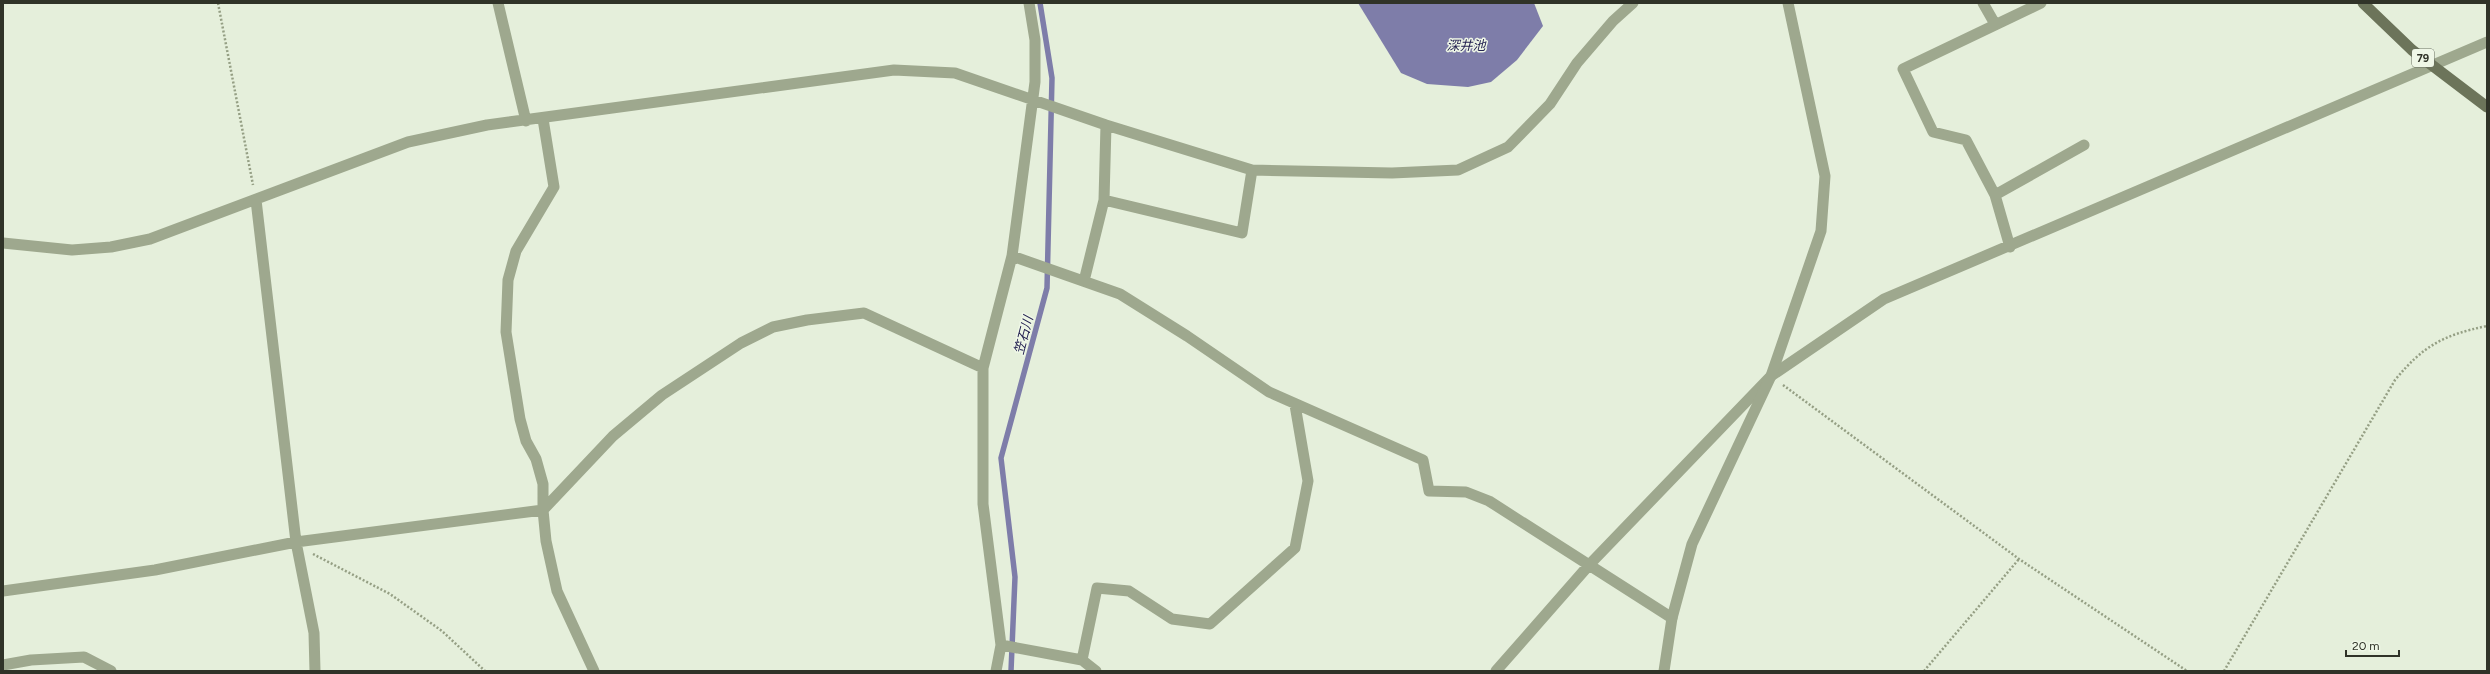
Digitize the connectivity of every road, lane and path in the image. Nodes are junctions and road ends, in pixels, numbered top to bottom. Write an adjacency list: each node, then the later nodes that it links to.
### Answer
1 (218, 3): 20 (path)
2 (498, 3): 15 (street)
3 (1029, 3): 12 (street)
4 (1634, 3): 18 (street)
5 (1788, 3): 28 (street)
6 (1983, 3): 9 (street)
7 (2042, 3): 9 (street)
8 (2363, 3): 11 (main road, 79)
9 (1995, 24): 19 (street)
10 (2487, 42): 11 (street)
11 (2432, 65): 13 (main road, 79); 23 (street)
12 (1033, 100): 14 (street); 16 (street); 24 (street)
13 (2487, 107)
14 (543, 119): 15 (street); 30 (street)
15 (526, 121): 20 (street)
16 (1106, 124): 18 (street); 21 (street)
17 (2084, 145): 19 (street)
18 (1252, 170): 21 (street)
19 (1994, 195): 23 (street)
20 (256, 200): 22 (street); 31 (street)
21 (1104, 200): 25 (street)
22 (3, 243)
23 (2010, 247): 28 (street)
24 (1012, 256): 25 (street); 27 (street)
25 (1084, 281): 29 (street)
26 (2487, 326): 49 (path)
27 (983, 368): 30 (street); 36 (street)
28 (1771, 376): 32 (path); 33 (street); 35 (street)
29 (1295, 405): 33 (street); 37 (street)
30 (543, 510): 31 (street); 42 (street)
31 (296, 542): 34 (street); 40 (street); 41 (path)
32 (2019, 559): 47 (path); 48 (path)
33 (1589, 565): 35 (street); 45 (street)
34 (3, 592)
35 (1672, 618): 46 (street)
36 (1001, 646): 37 (street); 43 (street)
37 (1082, 660): 44 (street)
38 (3, 665): 39 (street)
39 (111, 671)
40 (315, 671)
41 (485, 671)
42 (594, 671)
43 (996, 671)
44 (1096, 671)
45 (1496, 671)
46 (1664, 671)
47 (1924, 671)
48 (2187, 671)
49 (2224, 671)

